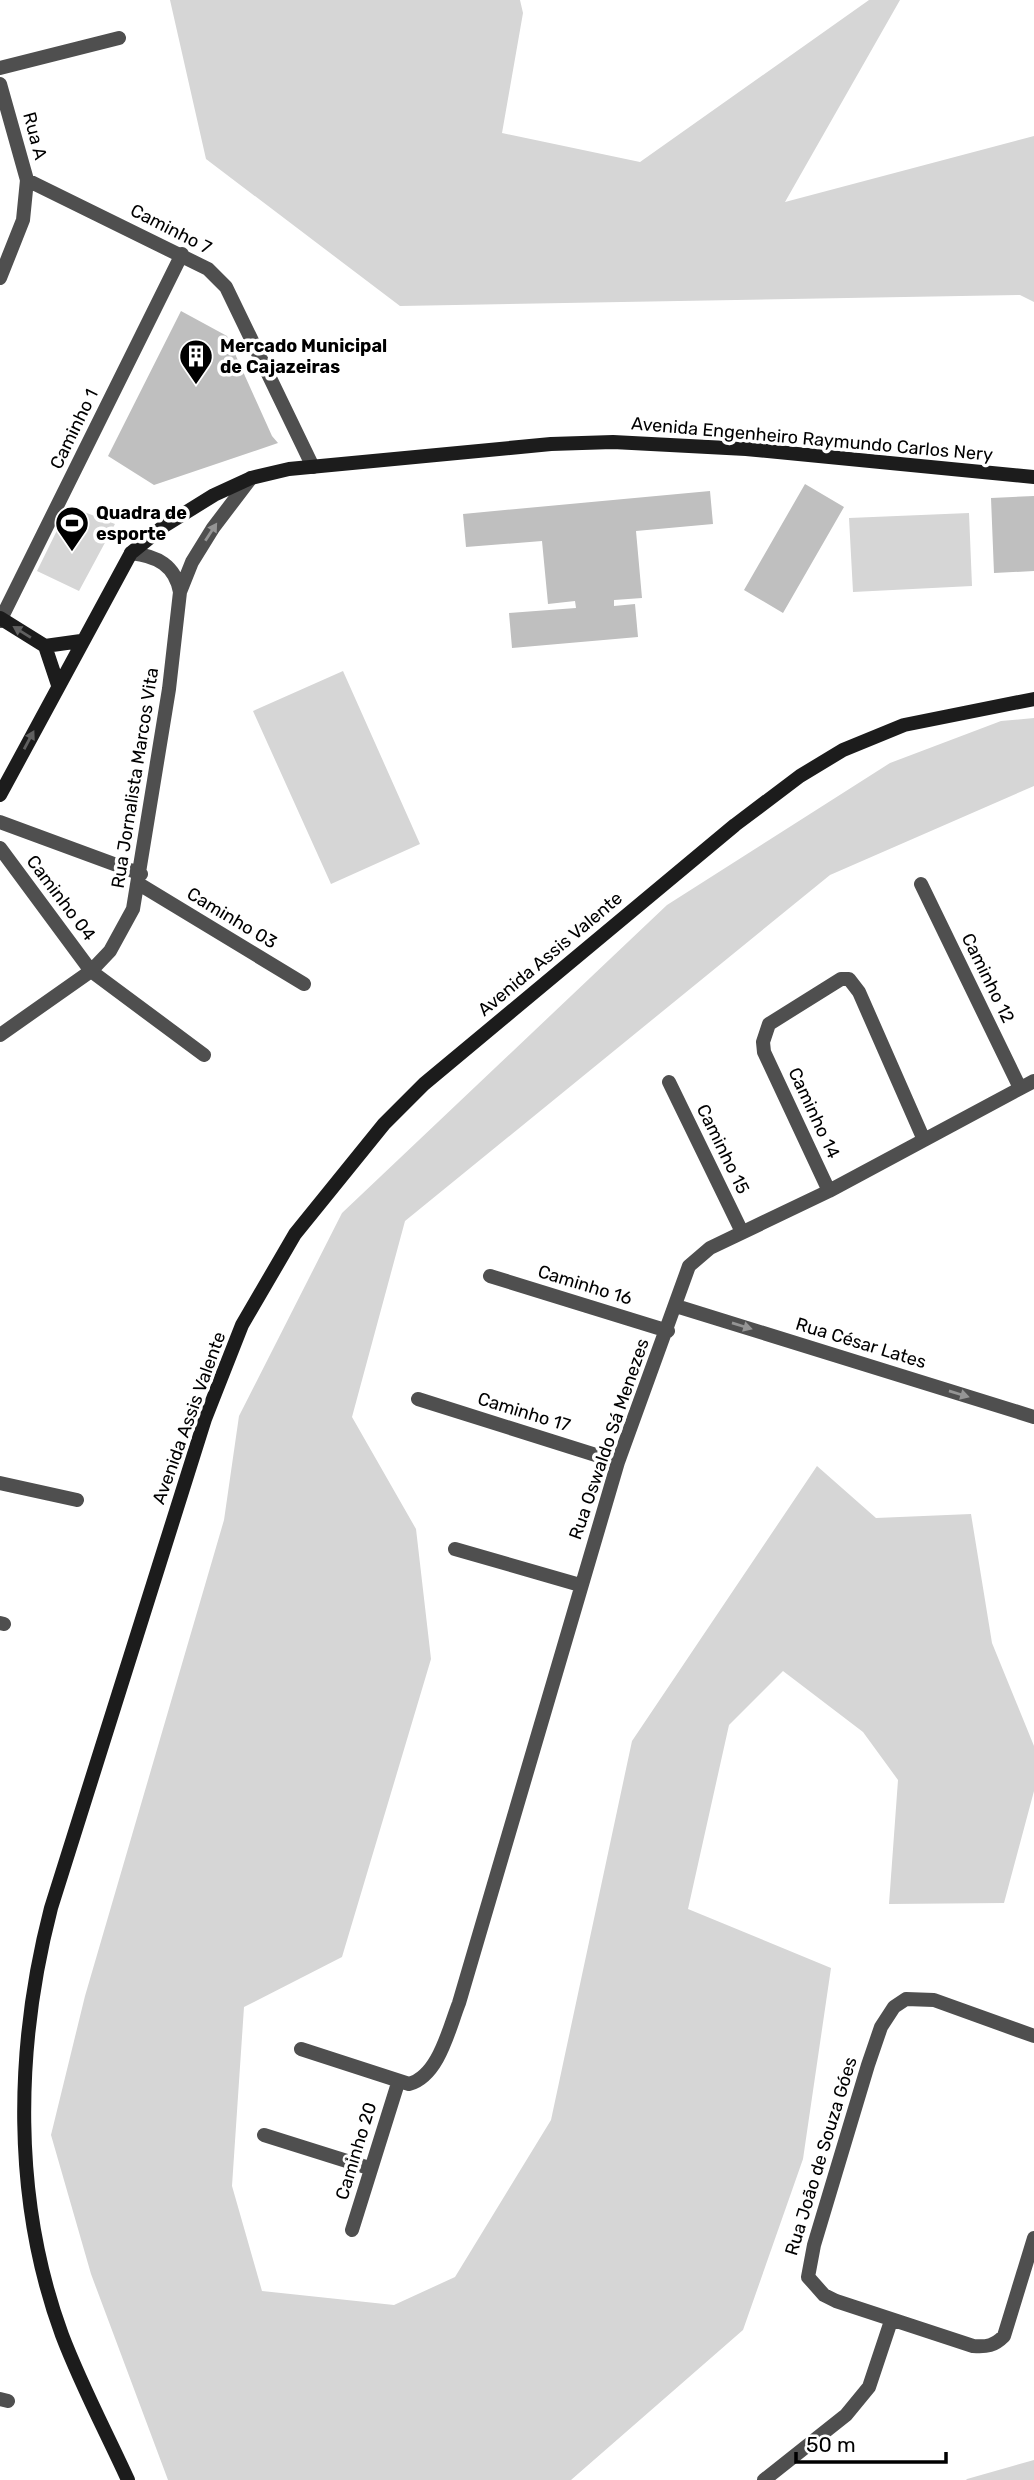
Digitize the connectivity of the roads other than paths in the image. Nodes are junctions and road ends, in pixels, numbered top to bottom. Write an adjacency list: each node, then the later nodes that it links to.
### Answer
1 (119, 38): 2 (street)
2 (0, 68)
3 (0, 84): 4 (street, Rua A)
4 (27, 180): 5 (street, Caminho 7); 6 (street, Rua A)
5 (182, 254): 7 (street, Caminho 7); 12 (street, Caminho 1)
6 (0, 278)
7 (313, 467): 8 (main road, Avenida Engenheiro Raymundo Carlos Nery); 9 (main road, Avenida Engenheiro Raymundo Carlos Nery)
8 (1034, 477)
9 (251, 478): 10 (main road, Avenida Engenheiro Raymundo Carlos Nery); 11 (street, Rua Jornalista Marcos Vita, one-way to 9)
10 (131, 553): 11 (street); 13 (main road, Avenida Engenheiro Raymundo Carlos Nery)
11 (180, 592): 20 (street, Rua Jornalista Marcos Vita)
12 (0, 619): 14 (main road, one-way to 12)
13 (81, 641): 14 (main road); 15 (main road, Avenida Engenheiro Raymundo Carlos Nery)
14 (45, 646): 15 (main road)
15 (58, 685): 17 (main road, Avenida Engenheiro Raymundo Carlos Nery, one-way to 15)
16 (1034, 699): 50 (main road, Avenida Assis Valente)
17 (0, 795)
18 (0, 822): 20 (street, Caminho 03)
19 (0, 848): 22 (street, Caminho 04)
20 (140, 879): 22 (street, Rua Jornalista Marcos Vita); 23 (street, Caminho 03)
21 (921, 884): 28 (street, Caminho 12)
22 (91, 971): 24 (street, Rua Jornalista Marcos Vita); 25 (street, Caminho 04)
23 (304, 984)
24 (0, 1035)
25 (204, 1055)
26 (1034, 1081): 28 (street, Rua Oswaldo Sá Menezes)
27 (669, 1082): 31 (street, Caminho 15)
28 (1020, 1088): 29 (street, Rua Oswaldo Sá Menezes)
29 (924, 1140): 30 (street, Rua Oswaldo Sá Menezes); 30 (street, Caminho 14)
30 (829, 1191): 31 (street, Rua Oswaldo Sá Menezes)
31 (743, 1232): 33 (street, Rua Oswaldo Sá Menezes)
32 (491, 1276): 34 (street, Caminho 16)
33 (676, 1306): 34 (street, Rua Oswaldo Sá Menezes); 36 (street, Rua César Lates, one-way to 36)
34 (668, 1331): 37 (street, Rua Oswaldo Sá Menezes)
35 (418, 1399): 37 (street, Caminho 17)
36 (1034, 1417)
37 (618, 1462): 41 (street, Rua Oswaldo Sá Menezes)
38 (0, 1483): 39 (street)
39 (76, 1500)
40 (455, 1549): 41 (street)
41 (580, 1585): 44 (street, Rua Oswaldo Sá Menezes)
42 (1034, 2036): 49 (street, Rua João de Souza Góes)
43 (301, 2049): 44 (street)
44 (398, 2083): 46 (street, Caminho 20)
45 (264, 2135): 46 (street)
46 (369, 2168): 47 (street, Caminho 20)
47 (352, 2230)
48 (1034, 2238): 49 (street, Rua João de Souza Góes)
49 (891, 2321): 51 (street)
50 (128, 2480)
51 (764, 2480)

